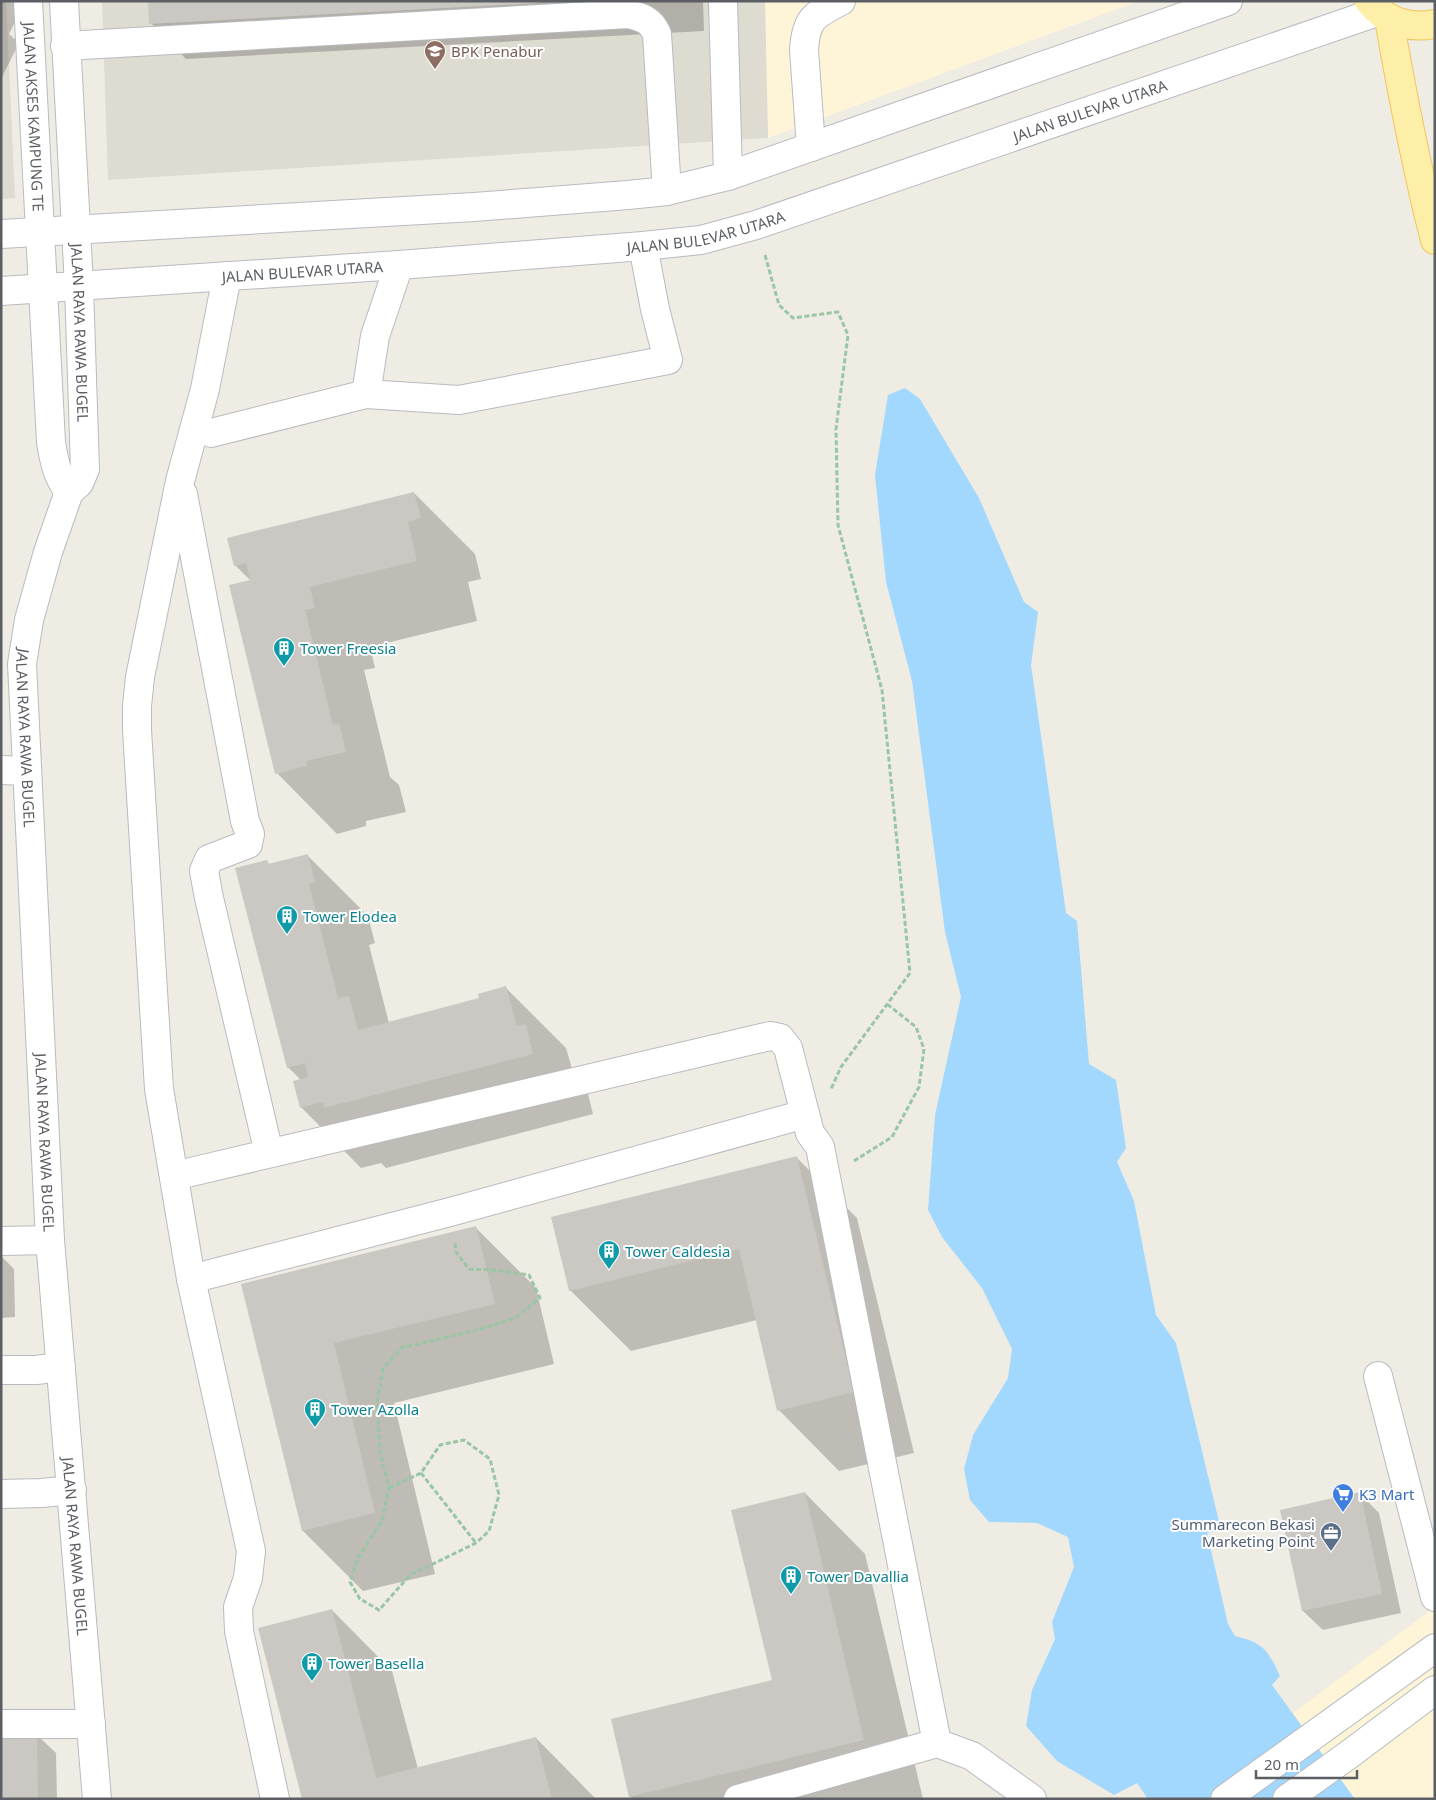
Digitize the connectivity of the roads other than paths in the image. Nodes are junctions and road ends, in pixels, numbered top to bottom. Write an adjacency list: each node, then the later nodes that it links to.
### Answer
1 (28, 1): 13 (street, JALAN AKSES KAMPUNG TE)
2 (64, 1): 8 (street)
3 (723, 1): 10 (street)
4 (841, 1): 9 (street)
5 (1228, 1): 9 (street)
6 (1378, 11): 7 (main road); 15 (main road); 16 (street, JALAN BULEVAR UTARA)
7 (1435, 24)
8 (66, 46): 11 (street); 12 (street)
9 (812, 147): 10 (street)
10 (728, 176): 11 (street)
11 (667, 191): 12 (street)
12 (76, 230): 13 (street); 19 (street, JALAN RAYA RAWA BUGEL)
13 (40, 232): 14 (street); 20 (street)
14 (1, 234)
15 (1435, 240)
16 (643, 246): 17 (street, JALAN BULEVAR UTARA); 22 (street)
17 (399, 265): 18 (street, JALAN BULEVAR UTARA); 22 (street)
18 (227, 276): 19 (street, JALAN BULEVAR UTARA); 24 (street)
19 (79, 286): 20 (street, JALAN BULEVAR UTARA); 25 (street, JALAN RAYA RAWA BUGEL)
20 (44, 289): 21 (street, JALAN BULEVAR UTARA); 25 (street)
21 (1, 291)
22 (366, 394): 23 (street)
23 (211, 433)
24 (180, 481): 28 (street); 29 (street)
25 (69, 492): 26 (street, JALAN RAYA RAWA BUGEL)
26 (14, 770): 30 (street, JALAN RAYA RAWA BUGEL)
27 (808, 1123): 28 (street); 32 (street); 43 (street)
28 (269, 1153): 29 (street)
29 (174, 1176): 32 (street)
30 (50, 1240): 31 (street); 33 (street, JALAN RAYA RAWA BUGEL)
31 (1, 1241)
32 (192, 1280): 45 (street)
33 (61, 1367): 34 (street); 36 (street, JALAN RAYA RAWA BUGEL)
34 (1, 1370)
35 (1378, 1376): 38 (street)
36 (72, 1490): 37 (street); 42 (street, JALAN RAYA RAWA BUGEL)
37 (1, 1494)
38 (1435, 1597)
39 (1435, 1648): 48 (street)
40 (1435, 1690): 49 (street)
41 (1, 1724): 42 (street)
42 (91, 1724): 44 (street, JALAN RAYA RAWA BUGEL)
43 (937, 1743): 46 (street); 47 (street)
44 (97, 1799)
45 (275, 1799)
46 (738, 1799)
47 (1032, 1799)
48 (1225, 1799)
49 (1287, 1799)

